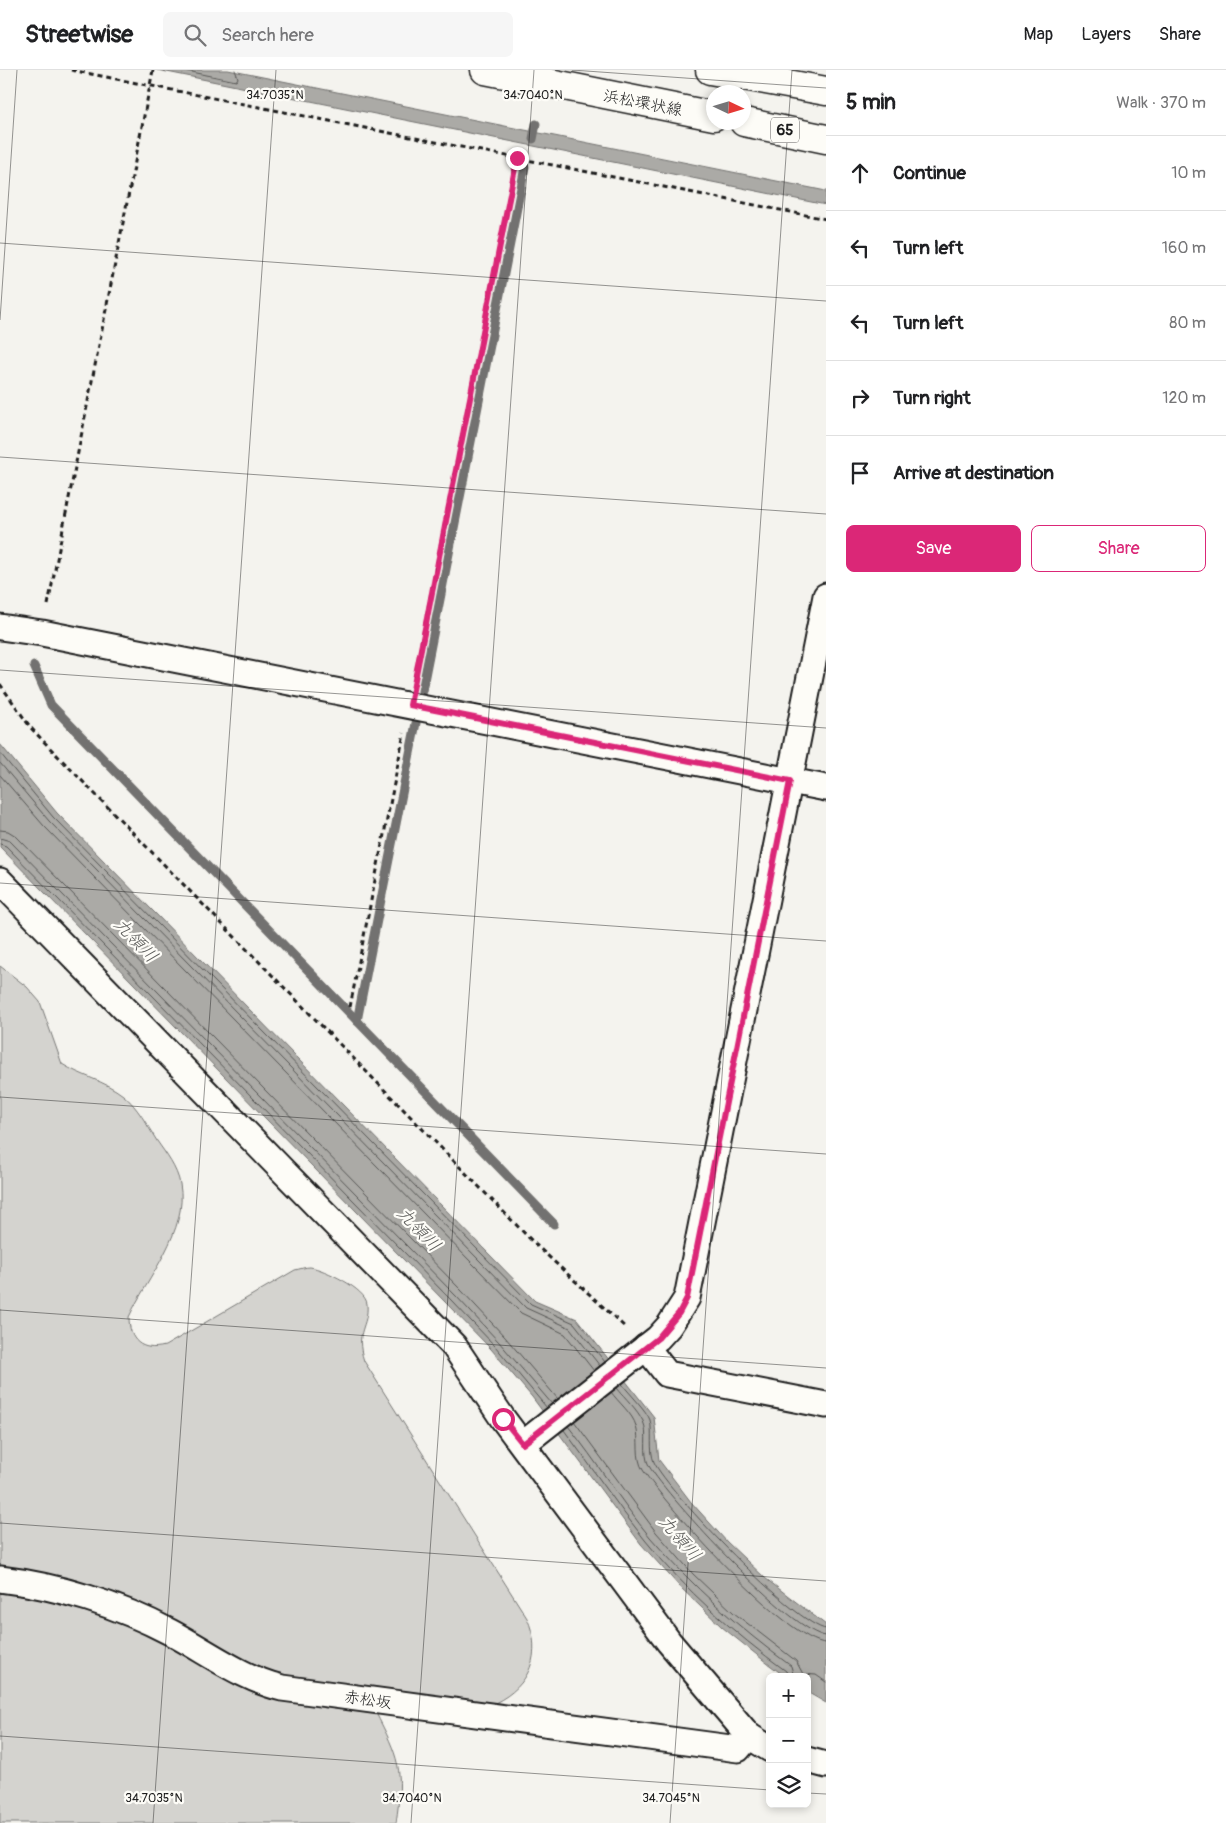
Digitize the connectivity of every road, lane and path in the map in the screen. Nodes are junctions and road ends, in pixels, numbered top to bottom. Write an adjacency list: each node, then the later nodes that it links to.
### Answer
1 (71, 70): 5 (path)
2 (153, 70): 5 (path)
3 (485, 70): 7 (main road, 浜松環状線)
4 (710, 70): 6 (main road)
5 (150, 86): 10 (path); 14 (path)
6 (826, 91)
7 (706, 114)
8 (751, 123): 9 (main road, 65)
9 (826, 139)
10 (517, 158): 11 (path); 16 (path)
11 (826, 219)
12 (826, 596): 17 (street)
13 (0, 627): 14 (street)
14 (42, 633): 16 (street)
15 (0, 684): 21 (path)
16 (410, 705): 17 (street); 20 (path)
17 (790, 781): 18 (street); 21 (street)
18 (826, 788)
19 (0, 881): 23 (street)
20 (350, 1007)
21 (642, 1350): 22 (street); 23 (street)
22 (826, 1406)
23 (531, 1438): 25 (street)
24 (0, 1579): 25 (street, 赤松坂)
25 (749, 1736): 26 (street)
26 (766, 1747)
27 (811, 1761): 28 (street)
28 (826, 1765)

